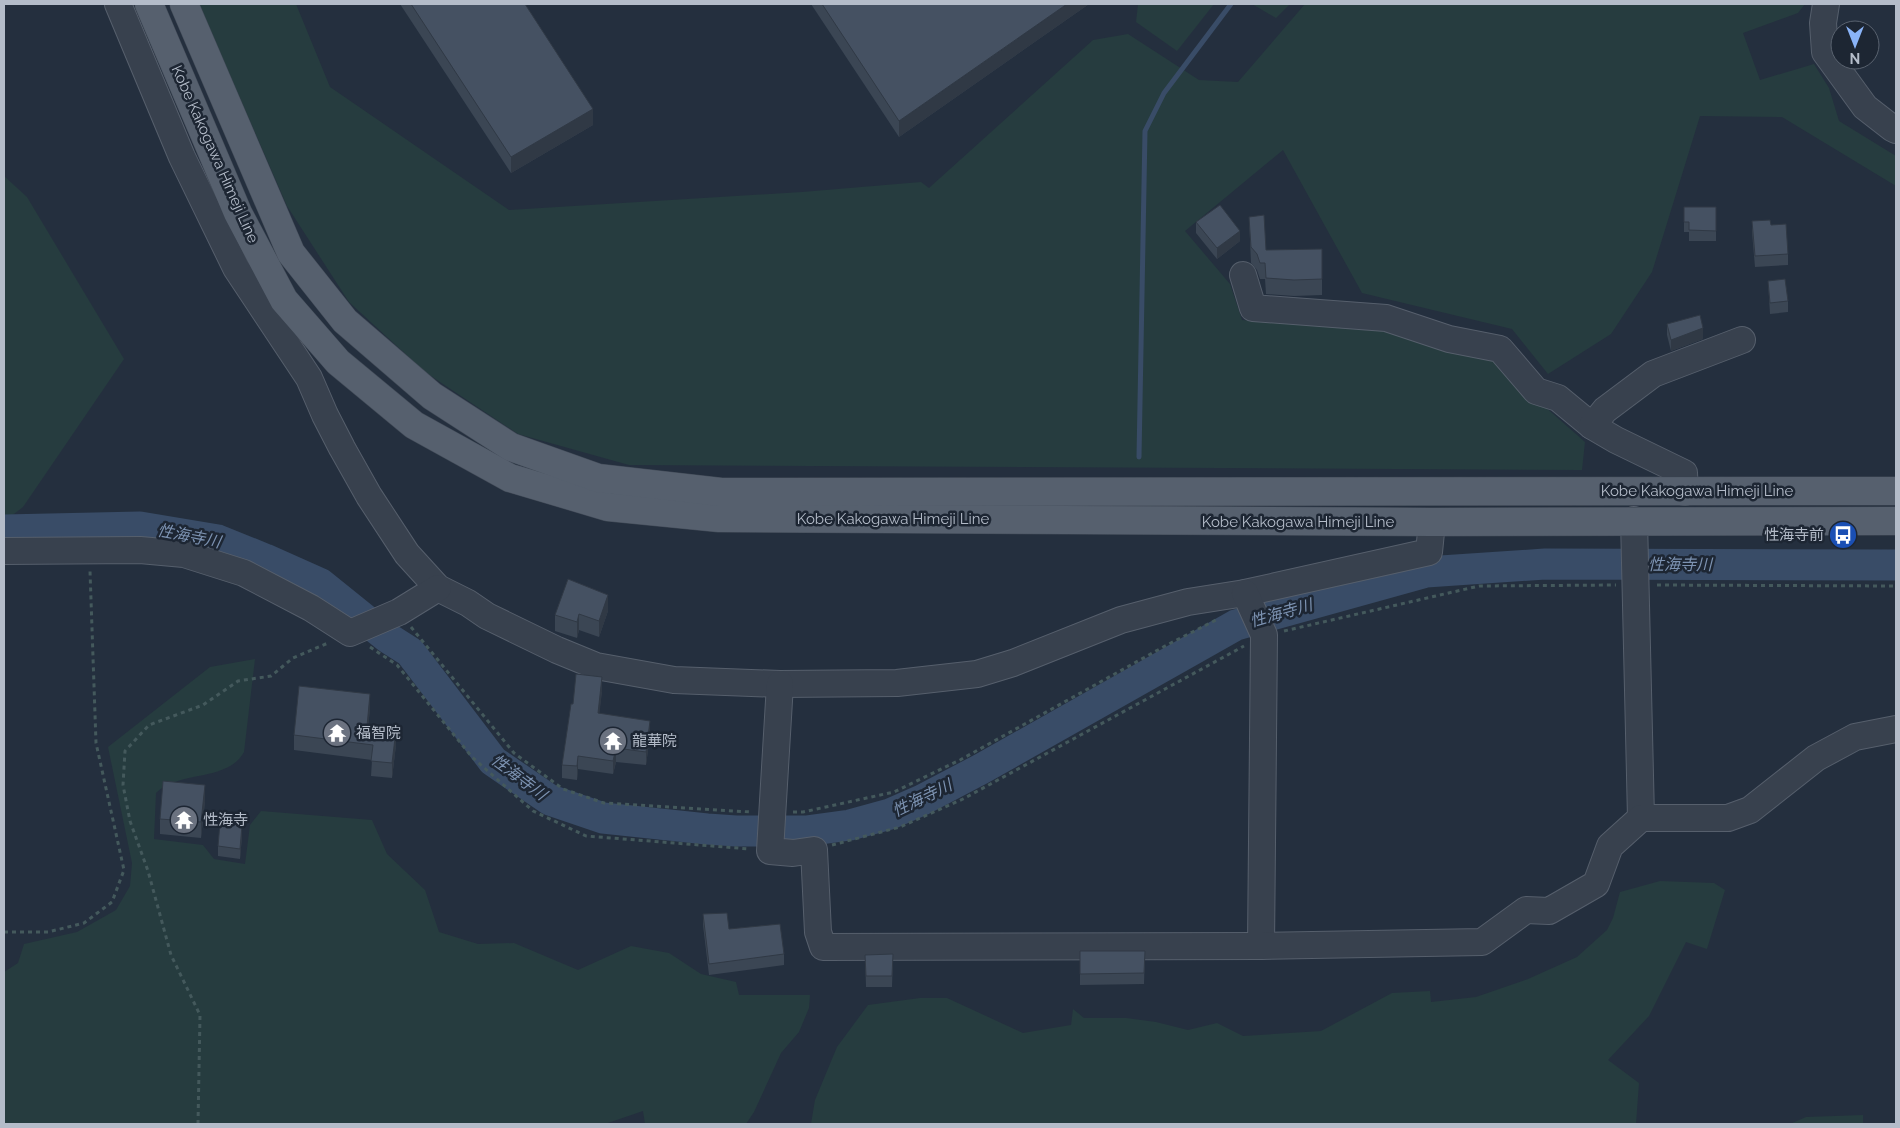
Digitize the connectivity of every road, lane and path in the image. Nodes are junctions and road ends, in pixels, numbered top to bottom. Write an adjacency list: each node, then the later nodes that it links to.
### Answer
1 (118, 4): 18 (street)
2 (149, 4): 12 (main road, Kobe Kakogawa Himeji Line)
3 (184, 4): 10 (main road, Kobe Kakogawa Himeji Line)
4 (1826, 4): 5 (street)
5 (1896, 130)
6 (1243, 275): 8 (street)
7 (1742, 340): 8 (street)
8 (1592, 426): 10 (street)
9 (1896, 491): 10 (main road, Kobe Kakogawa Himeji Line)
10 (1685, 492)
11 (1896, 521): 13 (main road, Kobe Kakogawa Himeji Line)
12 (1432, 522): 13 (main road, Kobe Kakogawa Himeji Line); 19 (street)
13 (1634, 527): 16 (street)
14 (4, 551): 15 (street)
15 (90, 551): 21 (street); 29 (path)
16 (1636, 584): 17 (path); 22 (path); 26 (street)
17 (1896, 586)
18 (438, 588): 20 (street); 23 (street)
19 (1247, 598): 22 (street); 23 (street); 25 (path)
20 (399, 612): 21 (street); 25 (path)
21 (350, 633): 28 (path); 31 (path)
22 (1264, 635): 27 (path); 30 (street)
23 (780, 684): 25 (street)
24 (1896, 729): 26 (street)
25 (772, 813): 28 (street)
26 (1641, 818): 30 (street)
27 (814, 850): 28 (street); 30 (street)
28 (770, 851)
29 (4, 932)
30 (1261, 946)
31 (198, 1124)

